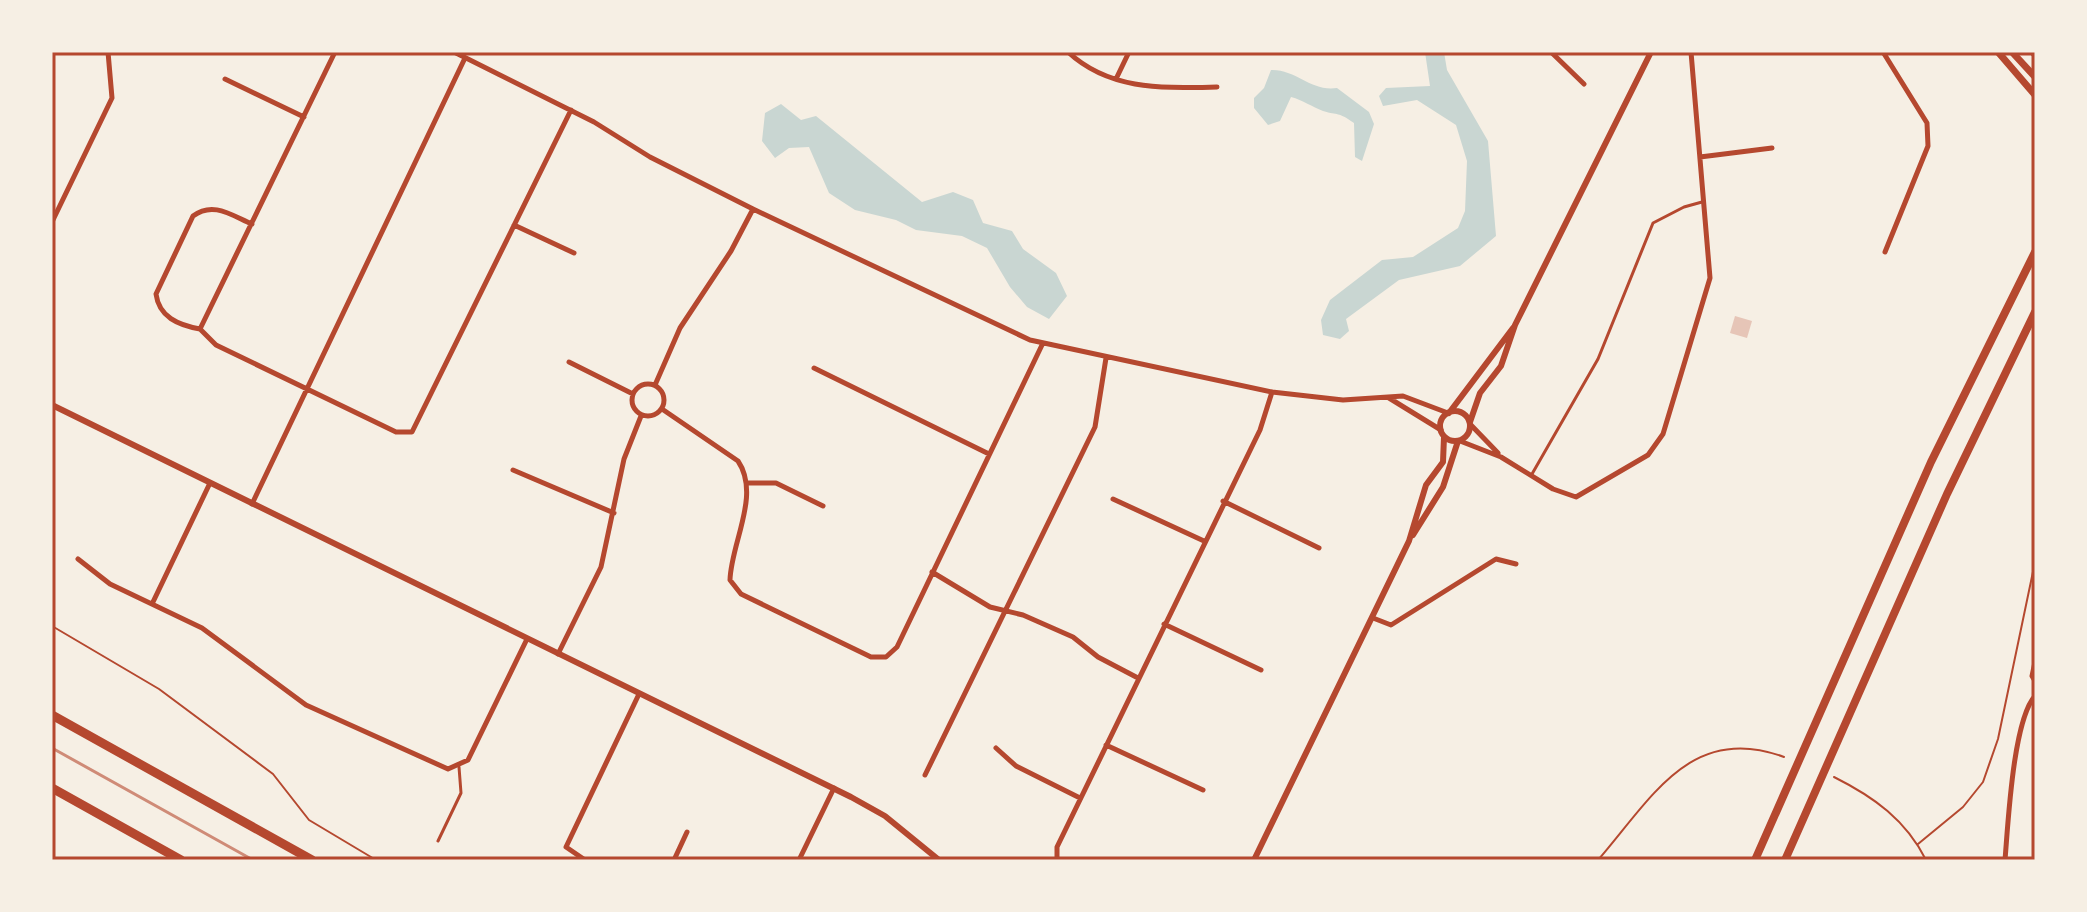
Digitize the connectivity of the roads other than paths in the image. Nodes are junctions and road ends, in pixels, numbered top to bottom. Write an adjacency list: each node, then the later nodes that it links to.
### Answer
1 (108, 52): 25 (street)
2 (335, 52): 20 (street)
3 (454, 52): 12 (street)
4 (1068, 52): 15 (street)
5 (1129, 52): 15 (street)
6 (1551, 52): 16 (street)
7 (1651, 52): 34 (street)
8 (1691, 52): 22 (street)
9 (1883, 52): 29 (street)
10 (1998, 52): 18 (main road)
11 (2012, 52): 13 (main road)
12 (465, 58): 19 (street); 41 (street)
13 (2035, 77)
14 (225, 79): 20 (street)
15 (1116, 79): 17 (street)
16 (1584, 84)
17 (1217, 87)
18 (2035, 95)
19 (571, 110): 24 (street); 27 (street)
20 (304, 117): 26 (street)
21 (1772, 148): 22 (street)
22 (1700, 157): 23 (street)
23 (1706, 202): 55 (lane); 55 (street)
24 (753, 209): 36 (street); 40 (street)
25 (52, 222)
26 (252, 224): 35 (street); 35 (street)
27 (514, 225): 31 (street); 41 (street)
28 (2035, 243): 32 (highway)
29 (1885, 252)
30 (2035, 252): 32 (highway)
31 (574, 253)
32 (2021, 278): 100 (highway)
33 (2035, 312): 101 (highway)
34 (1515, 325): 47 (street); 49 (street)
35 (200, 329): 41 (street)
36 (1043, 344): 37 (street); 52 (street)
37 (1106, 358): 42 (street); 70 (street)
38 (569, 362): 43 (street)
39 (814, 368): 52 (street)
40 (655, 385): 43 (street); 46 (street)
41 (308, 390): 60 (street)
42 (1272, 392): 44 (street); 59 (street)
43 (633, 394): 48 (street)
44 (1388, 398): 47 (street); 50 (street)
45 (52, 405): 56 (street)
46 (662, 409): 48 (street); 57 (street)
47 (1448, 413): 49 (street); 50 (street)
48 (641, 416): 62 (street)
49 (1470, 423): 51 (street); 53 (street)
50 (1442, 433): 51 (street); 64 (street)
51 (1459, 441): 53 (street); 64 (street)
52 (989, 454): 68 (street)
53 (1501, 457): 55 (street)
54 (513, 470): 62 (street)
55 (1531, 476)
56 (210, 483): 60 (street); 69 (street)
57 (748, 483): 61 (street); 68 (street)
58 (1113, 499): 63 (street)
59 (1223, 501): 63 (street); 65 (street)
60 (252, 504): 73 (street)
61 (823, 506)
62 (614, 513): 74 (street)
63 (1204, 541): 72 (street)
64 (1409, 541): 71 (street)
65 (1319, 548)
66 (78, 559): 69 (street)
67 (1516, 564): 71 (street)
68 (932, 572): 70 (street)
69 (153, 602): 84 (street)
70 (1004, 611): 77 (street); 85 (street)
71 (1373, 618): 99 (street)
72 (1164, 624): 76 (street); 77 (street)
73 (527, 639): 74 (street); 84 (street)
74 (558, 654): 79 (street)
75 (2035, 662): 78 (street)
76 (1261, 670)
77 (1138, 678): 82 (street)
78 (2035, 681)
79 (639, 694): 87 (street); 95 (street)
80 (2035, 696): 102 (street)
81 (52, 715): 94 (highway)
82 (1106, 745): 88 (street); 89 (street)
83 (996, 748): 89 (street)
84 (459, 767): 91 (lane)
85 (925, 775)
86 (52, 788): 93 (highway)
87 (834, 788): 92 (street); 97 (street)
88 (1203, 790)
89 (1080, 798): 98 (street)
90 (687, 832): 96 (street)
91 (438, 841)
92 (937, 859)
93 (181, 860)
94 (312, 860)
95 (585, 860)
96 (674, 860)
97 (799, 860)
98 (1057, 860)
99 (1254, 860)
100 (1755, 860)
101 (1785, 860)
102 (2005, 860)

